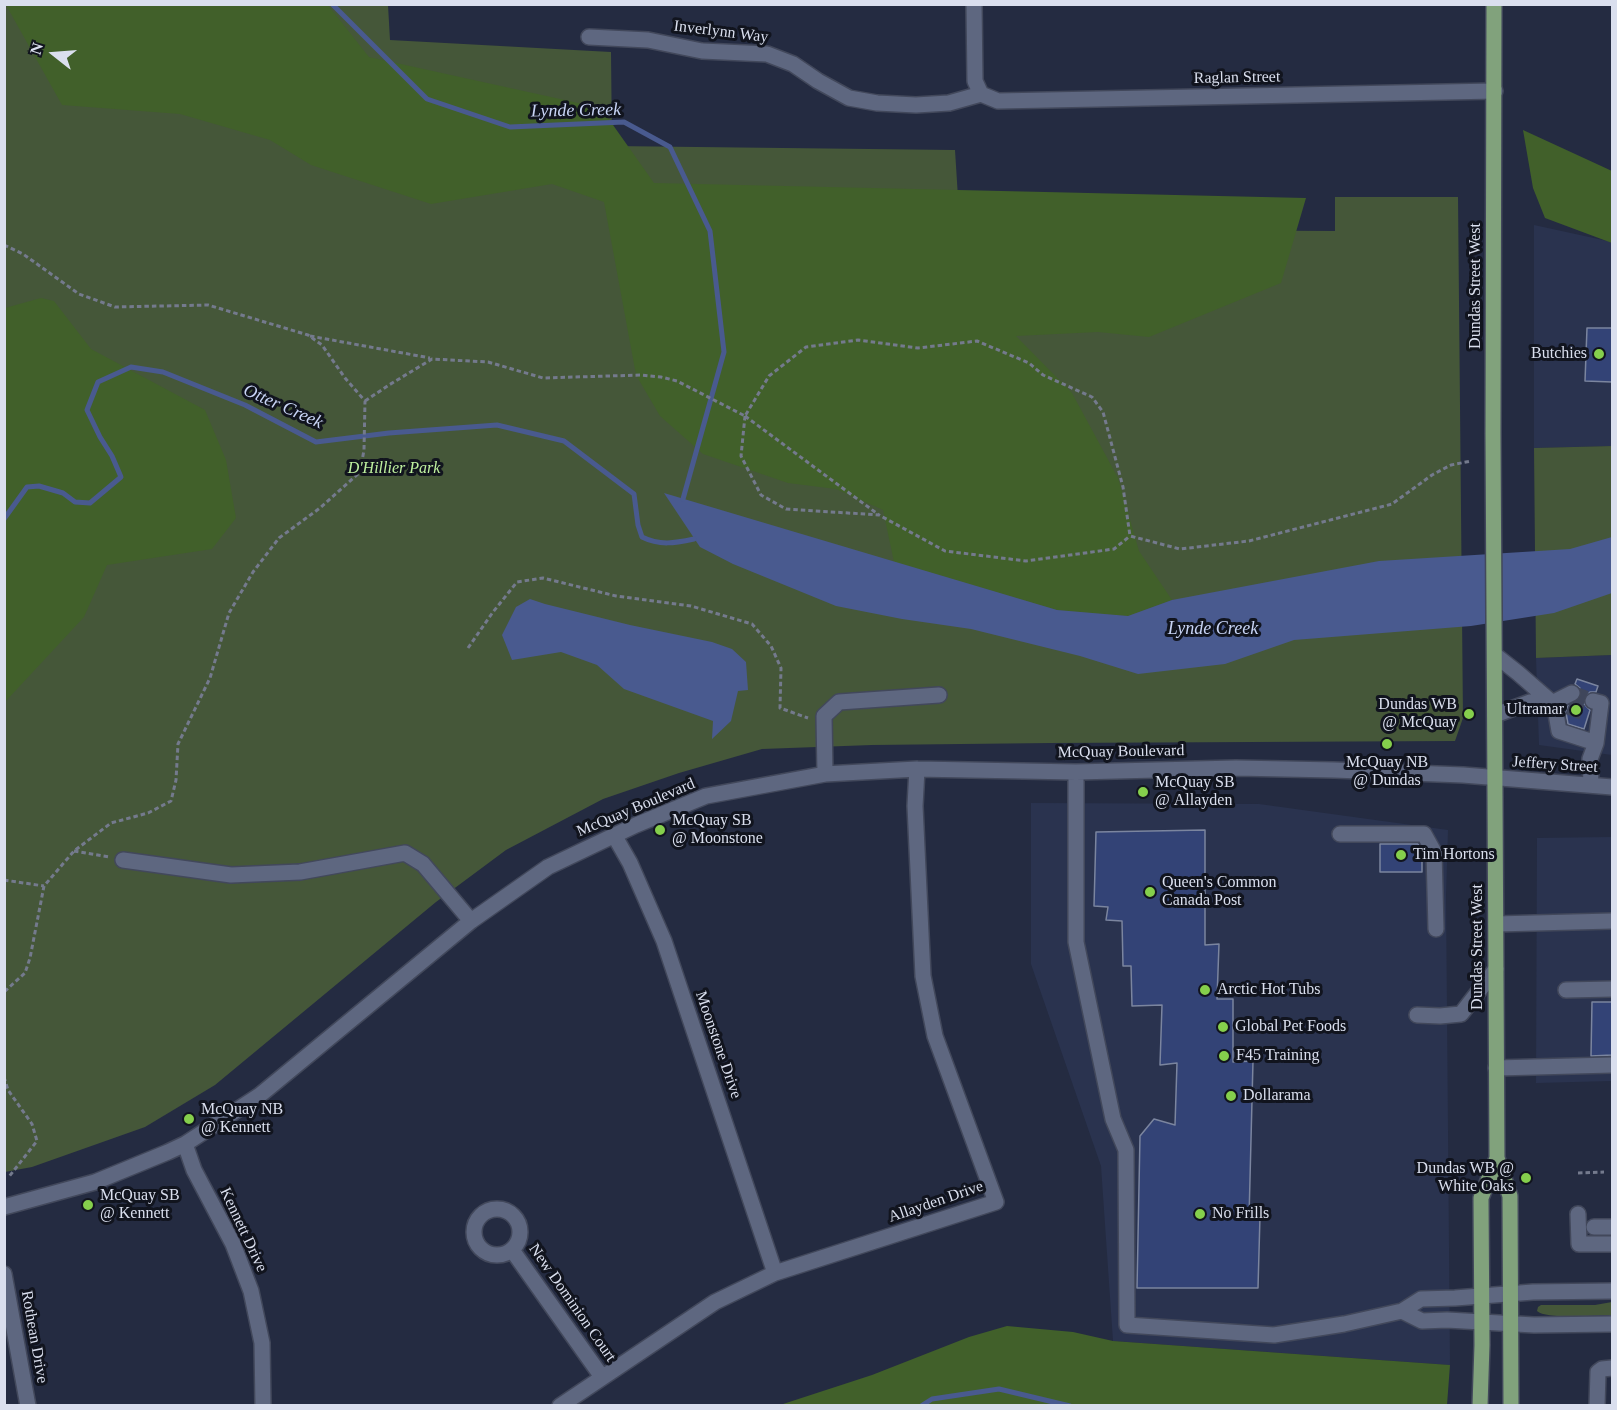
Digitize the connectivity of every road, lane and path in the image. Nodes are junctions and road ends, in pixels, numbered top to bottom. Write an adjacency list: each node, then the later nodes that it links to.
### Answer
1 (974, 4): 5 (street)
2 (1494, 4): 4 (main road, Dundas Street West)
3 (589, 37): 5 (street, Inverlynn Way)
4 (1495, 91): 5 (street, Raglan Street); 15 (main road, Dundas Street West)
5 (981, 94)
6 (4, 245): 7 (path)
7 (308, 335): 8 (path); 9 (path)
8 (432, 359): 9 (path); 10 (path)
9 (365, 402): 30 (path)
10 (745, 416): 12 (path); 12 (path); 13 (path)
11 (1471, 461): 13 (path)
12 (879, 515): 13 (path)
13 (1130, 536)
14 (468, 648): 20 (path)
15 (1495, 655): 17 (street); 19 (main road, Dundas Street West)
16 (939, 695): 20 (street)
17 (1561, 700): 19 (street); 21 (street)
18 (1594, 711): 21 (street)
19 (1495, 715): 25 (main road, Dundas Street West)
20 (824, 723): 24 (street)
21 (1596, 743): 26 (street)
22 (917, 769): 23 (street, McQuay Boulevard); 24 (street, McQuay Boulevard); 57 (street, Allayden Drive)
23 (1076, 772): 25 (street, McQuay Boulevard); 62 (street)
24 (825, 774): 29 (street, McQuay Boulevard)
25 (1496, 778): 26 (street, Jeffery Street); 36 (main road, Dundas Street West)
26 (1591, 785): 27 (street, Jeffery Street)
27 (1612, 787)
28 (1340, 834): 37 (street)
29 (614, 835): 34 (street, McQuay Boulevard); 57 (street, Moonstone Drive)
30 (74, 851): 31 (path); 33 (path)
31 (123, 860): 34 (street)
32 (4, 880): 33 (path)
33 (44, 886): 41 (path)
34 (471, 921): 46 (street, McQuay Boulevard)
35 (1612, 921): 36 (street)
36 (1496, 924): 38 (main road, Dundas Street West)
37 (1436, 930)
38 (1496, 969): 42 (street); 44 (main road, Dundas Street West)
39 (1612, 989): 40 (street)
40 (1566, 990)
41 (4, 992)
42 (1417, 1015)
43 (1612, 1065): 44 (street)
44 (1496, 1068): 47 (main road, Dundas Street West)
45 (4, 1077): 50 (path)
46 (185, 1144): 51 (street, McQuay Boulevard); 69 (street, Kennett Drive)
47 (1497, 1158): 60 (main road, Dundas Street West); 61 (main road, Dundas Street West)
48 (1604, 1172): 49 (path)
49 (1578, 1173)
50 (8, 1179)
51 (4, 1207)
52 (1578, 1214): 55 (street)
53 (1594, 1227): 54 (street)
54 (1612, 1227)
55 (1612, 1244)
56 (512, 1250): 67 (street, New Dominion Court)
57 (775, 1273): 67 (street, Allayden Drive)
58 (4, 1274): 68 (street, Rothean Drive)
59 (1612, 1291): 60 (street)
60 (1511, 1294): 61 (street); 64 (main road, Dundas Street West)
61 (1481, 1296): 62 (street); 63 (main road, Dundas Street West)
62 (1402, 1311): 63 (street)
63 (1481, 1322): 64 (street); 71 (main road, Dundas Street West)
64 (1511, 1324): 65 (street); 72 (main road, Dundas Street West)
65 (1612, 1324)
66 (1612, 1368): 73 (street)
67 (602, 1377): 70 (street, Allayden Drive)
68 (28, 1406)
69 (263, 1406)
70 (560, 1406)
71 (1480, 1406)
72 (1511, 1406)
73 (1597, 1406)

